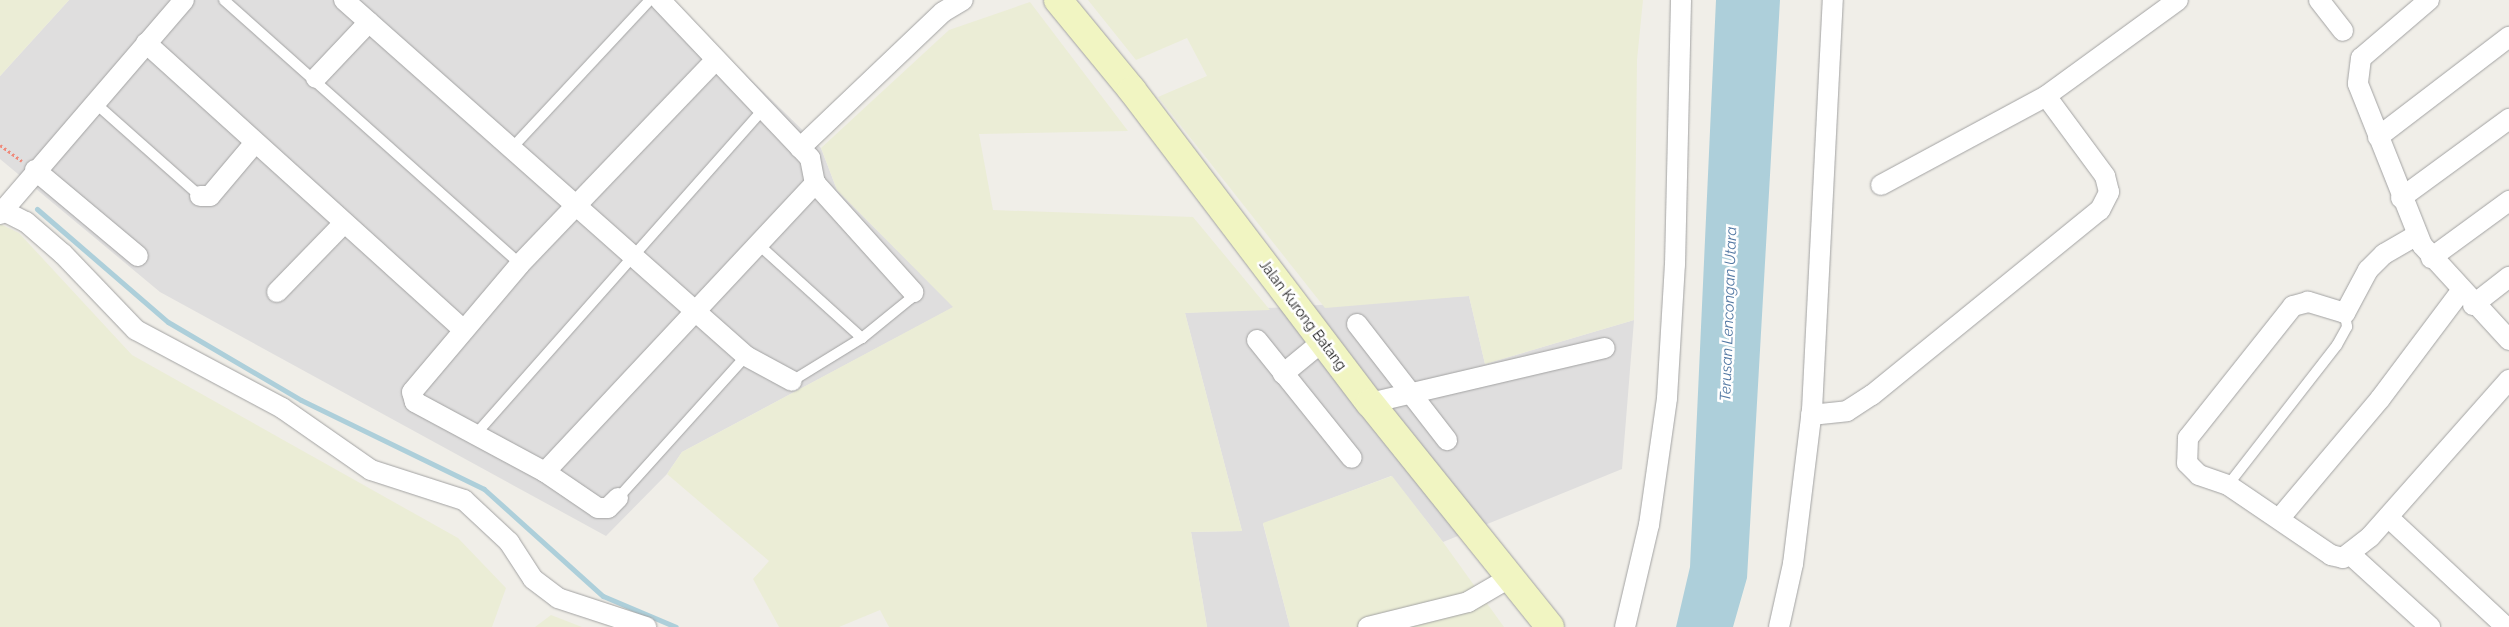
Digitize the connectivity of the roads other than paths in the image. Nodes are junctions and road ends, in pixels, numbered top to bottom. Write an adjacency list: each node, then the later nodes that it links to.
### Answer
1 (184, 0): 16 (street)
2 (224, 0): 18 (lane)
3 (344, 0): 13 (street)
4 (650, 0): 26 (lane)
5 (660, 0): 17 (street)
6 (963, 0): 25 (street)
7 (1058, 0): 53 (street, Jalan Kurong Batang)
8 (1681, 0): 75 (street)
9 (1832, 0): 61 (street)
10 (2178, 0): 19 (street)
11 (2318, 0): 14 (street)
12 (2429, 0): 23 (street)
13 (369, 22): 18 (street); 26 (street)
14 (2343, 32)
15 (2509, 37): 23 (street)
16 (146, 44): 20 (street); 24 (street)
17 (715, 61): 21 (street); 33 (street)
18 (316, 78): 41 (lane)
19 (2046, 96): 29 (street); 61 (street)
20 (93, 101): 27 (street); 30 (lane)
21 (762, 112): 25 (street); 39 (lane)
22 (2509, 118): 31 (street)
23 (2378, 137): 31 (street)
24 (254, 144): 30 (street); 35 (street)
25 (800, 148): 28 (street)
26 (511, 149): 33 (street)
27 (35, 170): 34 (street); 38 (street)
28 (816, 182): 37 (street); 44 (street)
29 (1881, 185)
30 (200, 196)
31 (2401, 198): 36 (street)
32 (2509, 201): 40 (street)
33 (576, 204): 39 (street); 41 (street)
34 (1, 211): 72 (street)
35 (344, 223): 43 (street); 49 (street)
36 (2416, 235): 40 (street); 47 (street)
37 (759, 245): 46 (street); 50 (lane)
38 (138, 256)
39 (636, 256): 46 (street); 62 (lane)
40 (2431, 258): 45 (street)
41 (520, 264): 49 (street)
42 (2509, 277): 45 (street)
43 (277, 292)
44 (913, 292): 50 (lane)
45 (2467, 298): 52 (street); 69 (street)
46 (695, 311): 55 (street); 65 (street)
47 (2345, 313): 66 (lane); 66 (street)
48 (1357, 324): 59 (street)
49 (462, 329): 62 (street)
50 (862, 338): 58 (lane)
51 (1257, 340): 56 (street)
52 (2509, 340)
53 (1323, 342): 56 (street); 60 (street, Jalan Kurong Batang)
54 (1605, 348): 59 (street)
55 (746, 356): 58 (street); 67 (lane)
56 (1283, 374): 64 (street)
57 (2509, 380): 68 (street)
58 (792, 381)
59 (1411, 394): 60 (street); 63 (street)
60 (1370, 403): 71 (street, Jalan Kurong Batang)
61 (1811, 415): 76 (street)
62 (475, 435): 65 (street)
63 (1447, 440)
64 (1352, 458)
65 (545, 472): 67 (street)
66 (2228, 485): 69 (street)
67 (618, 498)
68 (2388, 518): 70 (street); 78 (street)
69 (2279, 520): 70 (street)
70 (2351, 555): 77 (street)
71 (1510, 578): 73 (street); 74 (street, Jalan Kurong Batang)
72 (646, 627)
73 (1368, 627)
74 (1550, 627)
75 (1625, 627)
76 (1779, 627)
77 (2430, 627)
78 (2506, 627)

